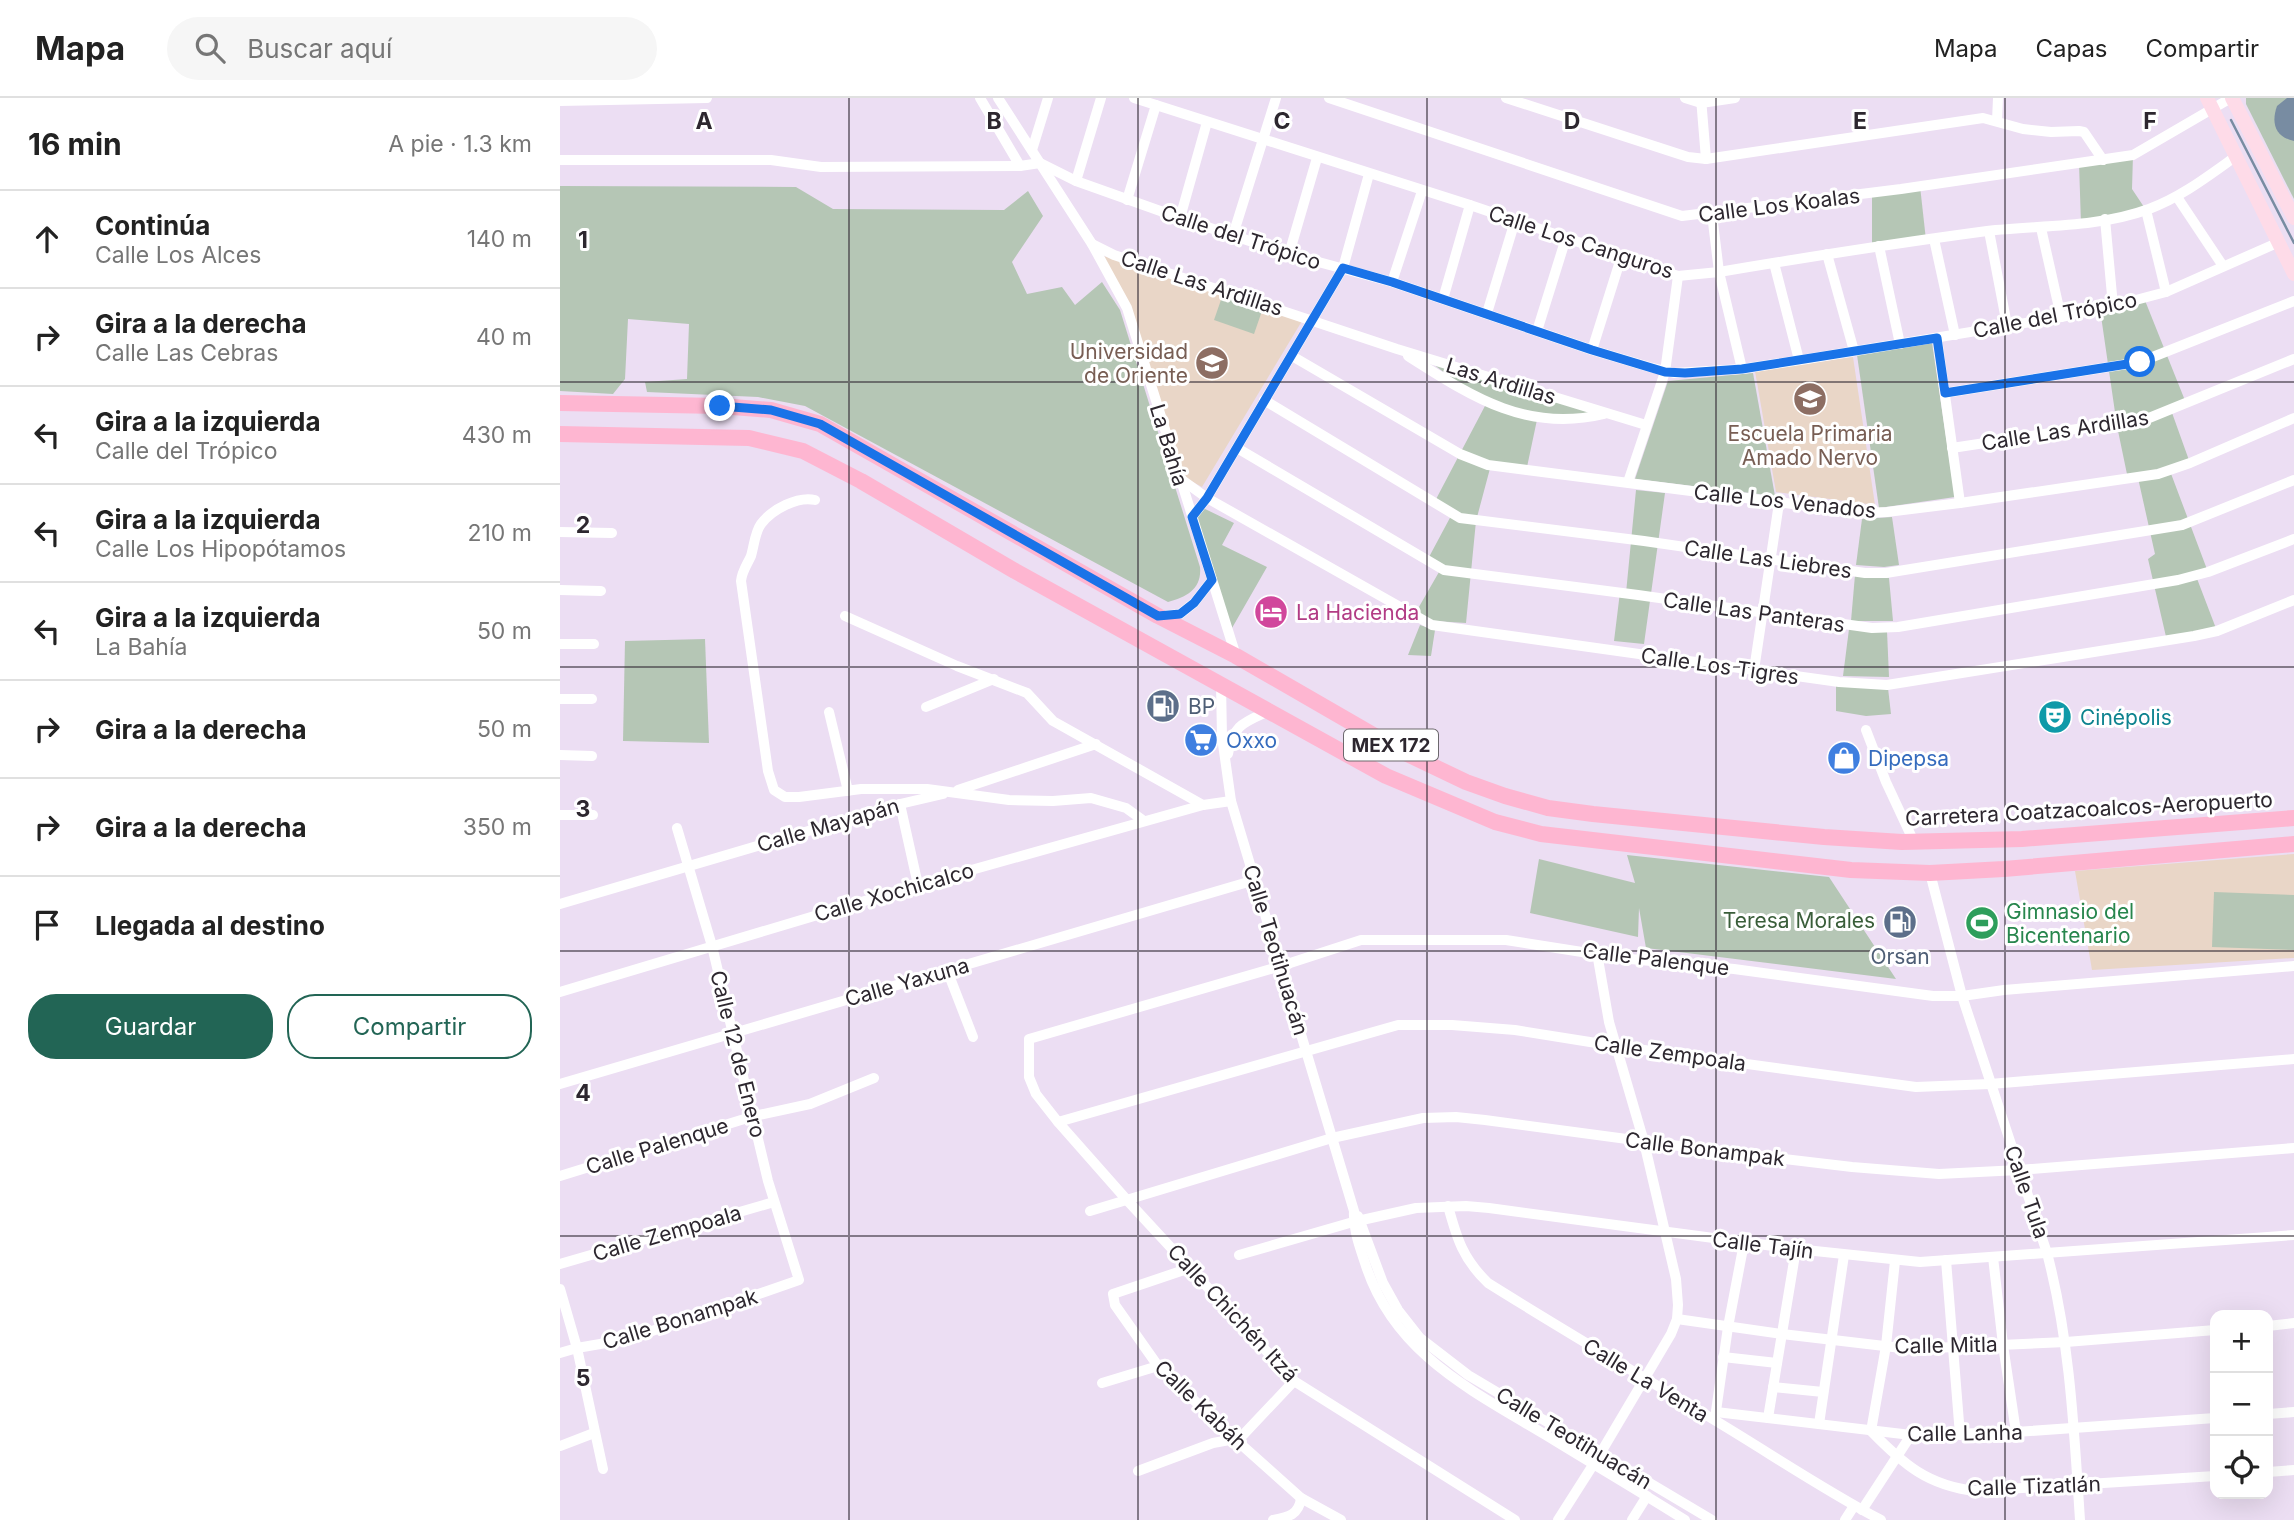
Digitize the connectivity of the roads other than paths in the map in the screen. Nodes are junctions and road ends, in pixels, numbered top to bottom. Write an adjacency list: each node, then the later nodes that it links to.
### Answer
1 (707, 98): 14 (street)
2 (980, 98): 28 (street)
3 (998, 98): 21 (street, La Bahía)
4 (1048, 98): 21 (street)
5 (1101, 98): 30 (street)
6 (1134, 98): 17 (street, Calle Los Canguros)
7 (1276, 98): 20 (street)
8 (1329, 98): 36 (street, Calle Los Koalas)
9 (1506, 98): 24 (street)
10 (1685, 98): 15 (street)
11 (1735, 98): 15 (street)
12 (1998, 98): 18 (street)
13 (2232, 98): 16 (street, Calle Los Koalas); 38 (main road)
14 (560, 101)
15 (1701, 101): 24 (street)
16 (2210, 103): 23 (main road); 26 (street, Calle Los Koalas)
17 (1156, 105): 19 (street, Calle Los Canguros); 33 (street)
18 (1997, 121): 24 (street); 26 (street)
19 (1207, 122): 20 (street, Calle Los Canguros); 37 (street)
20 (1262, 139): 22 (street, Calle Los Canguros); 43 (street)
21 (1032, 150): 27 (street, La Bahía)
22 (1317, 158): 29 (street, Calle Los Canguros); 49 (street)
23 (2235, 158): 32 (street, Calle Los Canguros); 46 (main road)
24 (1706, 159)
25 (560, 160): 28 (street)
26 (2103, 160): 36 (street, Calle Los Koalas)
27 (1040, 163): 28 (street); 30 (street, Calle del Trópico); 47 (street, La Bahía)
28 (1020, 166)
29 (1369, 174): 31 (street, Calle Los Canguros); 54 (street)
30 (1076, 181): 33 (street, Calle del Trópico)
31 (1422, 191): 34 (street, Calle Los Canguros); 58 (street)
32 (2177, 197): 35 (street, Calle Los Canguros); 53 (street)
33 (1127, 200): 37 (street, Calle del Trópico)
34 (1470, 205): 40 (street, Calle Los Canguros); 60 (street)
35 (2146, 210): 39 (street, Calle Los Canguros); 59 (street)
36 (1712, 214): 55 (street)
37 (1180, 218): 43 (street, Calle del Trópico)
38 (2294, 218)
39 (2105, 219): 41 (street, Calle Los Canguros); 62 (street)
40 (1515, 221): 44 (street, Calle Los Canguros); 63 (street)
41 (2041, 228): 42 (street, Calle Los Canguros); 64 (street)
42 (1989, 231): 45 (street, Calle Los Canguros); 66 (street)
43 (1233, 235): 49 (street, Calle del Trópico)
44 (1566, 238): 51 (street, Calle Los Canguros); 67 (street)
45 (1934, 239): 48 (street, Calle Los Canguros); 68 (street)
46 (2277, 243): 53 (street, Calle del Trópico); 56 (main road)
47 (1092, 244): 65 (street, Calle Las Ardillas); 88 (street, La Bahía)
48 (1879, 247): 50 (street, Calle Los Canguros); 70 (street)
49 (1289, 254): 54 (street, Calle del Trópico)
50 (1827, 254): 52 (street, Calle Los Canguros); 73 (street)
51 (1621, 258): 57 (street, Calle Los Canguros); 72 (street)
52 (1774, 263): 55 (street, Calle Los Canguros); 76 (street)
53 (2224, 266): 59 (street, Calle del Trópico)
54 (1343, 268): 58 (street, Calle del Trópico); 65 (street)
55 (1719, 272): 57 (street, Calle Los Canguros); 77 (street)
56 (2294, 274)
57 (1678, 276): 78 (street)
58 (1392, 282): 60 (street, Calle del Trópico)
59 (2166, 292): 62 (street, Calle del Trópico)
60 (1443, 299): 63 (street, Calle del Trópico)
61 (2294, 301): 79 (street)
62 (2113, 306): 64 (street, Calle del Trópico)
63 (1487, 313): 67 (street, Calle del Trópico)
64 (2062, 317): 66 (street, Calle del Trópico)
65 (1313, 320): 71 (street, Las Ardillas); 74 (street)
66 (2007, 326): 68 (street, Calle del Trópico)
67 (1537, 331): 72 (street, Calle del Trópico)
68 (1955, 335): 69 (street, Calle del Trópico)
69 (1937, 338): 70 (street, Calle del Trópico); 79 (street)
70 (1900, 344): 73 (street, Calle del Trópico)
71 (1397, 349): 82 (street, Las Ardillas); 82 (street, Las Ardillas)
72 (1592, 350): 78 (street, Calle del Trópico)
73 (1854, 351): 76 (street, Calle del Trópico)
74 (1292, 356): 80 (street); 90 (street, Calle Los Venados)
75 (2294, 359): 87 (street, Calle Las Ardillas)
76 (1799, 360): 77 (street, Calle del Trópico)
77 (1742, 369): 78 (street, Calle del Trópico)
78 (1665, 372): 84 (street)
79 (1945, 393): 87 (street)
80 (1264, 400): 86 (street); 100 (street, Calle Las Liebres)
81 (560, 403): 99 (main road, Carretera Coatzacoalcos-Aeropuerto / MEX 172)
82 (1605, 414): 84 (street, Las Ardillas)
83 (2294, 418): 94 (street, Calle Los Venados)
84 (1646, 425): 90 (street)
85 (560, 434): 101 (main road, MEX 172)
86 (1237, 448): 91 (street); 106 (street, Calle Las Panteras)
87 (1952, 448): 94 (street)
88 (1178, 477): 91 (street, Calle Los Tigres); 95 (street, La Bahía)
89 (2294, 480): 100 (street, Calle Las Liebres)
90 (1628, 482): 93 (street, Calle Los Venados)
91 (1207, 498): 95 (street); 112 (street, Calle Los Tigres)
92 (816, 500): 127 (street)
93 (1779, 503): 94 (street, Calle Los Venados); 100 (street)
94 (1960, 503)
95 (1192, 517): 102 (street, La Bahía)
96 (560, 532): 97 (street)
97 (612, 533)
98 (2294, 539): 106 (street, Calle Las Panteras)
99 (1040, 550): 101 (main road); 108 (main road, Carretera Coatzacoalcos-Aeropuerto / MEX 172)
100 (1771, 560): 106 (street)
101 (1024, 576): 114 (main road, MEX 172)
102 (1212, 580): 108 (street); 111 (street, La Bahía)
103 (560, 590): 104 (street)
104 (601, 591)
105 (2294, 600): 112 (street, Calle Los Tigres)
106 (1763, 613): 112 (street)
107 (845, 616): 113 (street)
108 (1158, 616): 111 (main road, Carretera Coatzacoalcos-Aeropuerto / MEX 172)
109 (560, 643): 110 (street)
110 (594, 643)
111 (1236, 656): 122 (main road, Carretera Coatzacoalcos-Aeropuerto / MEX 172)
112 (1754, 670)
113 (994, 679): 117 (street); 121 (street)
114 (1221, 684): 118 (main road, MEX 172); 125 (street, Calle Teotihuacán)
115 (560, 699): 116 (street)
116 (592, 699)
117 (926, 707)
118 (1269, 711): 125 (street); 126 (main road, MEX 172)
119 (829, 712): 127 (street)
120 (1866, 730): 139 (street)
121 (1096, 744): 128 (street, Calle Mayapán); 131 (street)
122 (1399, 750): 126 (main road); 136 (main road, Carretera Coatzacoalcos-Aeropuerto / MEX 172)
123 (560, 755): 124 (street)
124 (592, 756)
125 (1226, 765): 129 (street, Calle Teotihuacán)
126 (1386, 776): 141 (main road, MEX 172)
127 (848, 791): 128 (street)
128 (954, 792): 130 (street, Calle Mayapán); 135 (street)
129 (1231, 801): 131 (street, Calle Xochicalco); 145 (street, Calle Teotihuacán)
130 (900, 804): 143 (street, Calle Mayapán); 146 (street)
131 (1203, 805): 135 (street, Calle Xochicalco)
132 (560, 815): 133 (street)
133 (593, 815)
134 (2294, 818): 138 (main road, Carretera Coatzacoalcos-Aeropuerto / MEX 172)
135 (1144, 821): 146 (street, Calle Xochicalco)
136 (1676, 822): 139 (main road, Carretera Coatzacoalcos-Aeropuerto / MEX 172); 141 (main road)
137 (677, 828): 143 (street, Calle 12 de Enero)
138 (2084, 834): 139 (main road, Carretera Coatzacoalcos-Aeropuerto / MEX 172); 142 (main road)
139 (1914, 842)
140 (2294, 844): 142 (main road, MEX 172)
141 (1672, 850): 144 (main road, MEX 172)
142 (2078, 862): 144 (main road, MEX 172)
143 (690, 866): 147 (street, Calle Mayapán); 148 (street, Calle 12 de Enero)
144 (1930, 873): 154 (street, Calle Tula)
145 (1255, 880): 150 (street, Calle Teotihuacán); 152 (street, Calle Yaxuna)
146 (918, 885): 148 (street, Calle Xochicalco)
147 (560, 904)
148 (712, 946): 153 (street, Calle Xochicalco); 155 (street, Calle 12 de Enero)
149 (1597, 953): 150 (street, Calle Palenque); 154 (street, Calle Palenque); 158 (street)
150 (1281, 966): 157 (street, Calle Palenque); 159 (street, Calle Teotihuacán)
151 (2294, 966): 154 (street, Calle Palenque)
152 (947, 970): 155 (street, Calle Yaxuna); 156 (street)
153 (560, 992)
154 (1962, 996): 163 (street, Calle Tula)
155 (731, 1032): 162 (street, Calle Yaxuna); 164 (street, Calle 12 de Enero)
156 (973, 1037)
157 (1029, 1039): 165 (street, Calle Chichén Itzá)
158 (1615, 1046): 159 (street, Calle Zempoala); 163 (street, Calle Zempoala); 167 (street)
159 (1306, 1052): 165 (street, Calle Zempoala); 166 (street, Calle Teotihuacán)
160 (2294, 1059): 163 (street, Calle Zempoala)
161 (874, 1078): 164 (street, Calle Palenque)
162 (560, 1084)
163 (1990, 1084): 169 (street, Calle Tula)
164 (754, 1116): 170 (street, Calle Palenque); 172 (street, Calle 12 de Enero)
165 (1058, 1122): 171 (street, Calle Chichén Itzá)
166 (1332, 1138): 167 (street, Calle Bonampak); 171 (street, Calle Bonampak); 175 (street, Calle Teotihuacán)
167 (1644, 1142): 169 (street, Calle Bonampak); 176 (street)
168 (2294, 1148): 169 (street, Calle Bonampak)
169 (2019, 1170): 180 (street, Calle Tula)
170 (560, 1175)
171 (1126, 1199): 174 (street, Calle Bonampak); 187 (street, Calle Chichén Itzá)
172 (774, 1202): 186 (street, Calle Zempoala); 188 (street, Calle 12 de Enero)
173 (1448, 1206): 175 (street, Calle Tajín); 176 (street, Calle Tajín); 206 (street, Calle La Venta)
174 (1090, 1211)
175 (1356, 1218): 181 (street, Calle Tajín); 225 (street, Calle Teotihuacán); 227 (street, Calle Teotihuacán)
176 (1666, 1232): 178 (street, Calle Tajín); 190 (street)
177 (2294, 1235): 180 (street, Calle Tajín)
178 (1744, 1243): 179 (street, Calle Tajín); 193 (street)
179 (1796, 1249): 182 (street, Calle Tajín); 195 (street)
180 (2048, 1253): 183 (street, Calle Tajín); 197 (street, Calle Tula)
181 (1239, 1255)
182 (1844, 1255): 184 (street, Calle Tajín); 196 (street)
183 (1993, 1257): 185 (street, Calle Tajín); 198 (street)
184 (1895, 1261): 185 (street, Calle Tajín); 199 (street)
185 (1946, 1261): 201 (street)
186 (560, 1264)
187 (1190, 1268): 205 (street, Calle Kabáh); 207 (street, Calle Chichén Itzá)
188 (799, 1280): 200 (street, Calle Bonampak)
189 (560, 1289): 200 (street)
190 (1677, 1319): 193 (street, Calle Mitla); 206 (street)
191 (2294, 1324): 192 (street)
192 (2273, 1325)
193 (1728, 1327): 195 (street, Calle Mitla); 203 (street)
194 (2210, 1329): 197 (street, Calle Mitla)
195 (1782, 1334): 196 (street, Calle Mitla); 204 (street)
196 (1830, 1340): 199 (street, Calle Mitla); 210 (street)
197 (2066, 1342): 198 (street, Calle Mitla); 217 (street, Calle Tula)
198 (2003, 1345): 201 (street, Calle Mitla); 219 (street)
199 (1886, 1346): 201 (street, Calle Mitla); 218 (street)
200 (577, 1348): 202 (street, Calle Bonampak); 220 (street)
201 (1953, 1348): 222 (street)
202 (560, 1353)
203 (1723, 1357): 204 (street); 213 (street)
204 (1777, 1363): 209 (street)
205 (1158, 1366): 208 (street); 223 (street, Calle Kabáh)
206 (1644, 1380): 213 (street, Calle La Venta); 225 (street)
207 (1294, 1381): 223 (street); 239 (street, Calle Chichén Itzá)
208 (1102, 1382)
209 (1773, 1387): 210 (street); 214 (street)
210 (1823, 1392): 216 (street)
211 (2294, 1412): 212 (street)
212 (2273, 1414)
213 (1715, 1416): 214 (street, Calle Lanha); 236 (street, Calle La Venta)
214 (1768, 1418): 216 (street, Calle Lanha)
215 (2210, 1418): 217 (street, Calle Lanha)
216 (1819, 1424): 218 (street, Calle Lanha)
217 (2073, 1428): 219 (street, Calle Lanha); 233 (street, Calle Tula)
218 (1871, 1431): 221 (street, Calle Lanha); 226 (street, Calle Tizatlán)
219 (2016, 1432): 222 (street, Calle Lanha)
220 (594, 1433): 224 (street); 228 (street)
221 (1911, 1435): 222 (street, Calle Lanha); 226 (street)
222 (1960, 1435)
223 (1235, 1439): 230 (street); 235 (street, Calle Kabáh)
224 (560, 1446)
225 (1600, 1454): 227 (street); 243 (street, Calle Teotihuacán)
226 (1897, 1458): 233 (street, Calle Tizatlán); 236 (street)
227 (1594, 1465): 234 (street, Calle Teotihuacán); 240 (street)
228 (603, 1469)
229 (2294, 1470): 231 (street)
230 (1138, 1471)
231 (2273, 1472)
232 (2210, 1476): 233 (street, Calle Tizatlán)
233 (2078, 1485): 246 (street, Calle Tula)
234 (1647, 1496): 241 (street); 242 (street, Calle Teotihuacán)
235 (1301, 1498): 237 (street); 238 (street, Calle Kabáh)
236 (1858, 1508): 244 (street); 245 (street, Calle La Venta)
237 (1273, 1520)
238 (1341, 1520)
239 (1515, 1520)
240 (1558, 1520)
241 (1632, 1520)
242 (1685, 1520)
243 (1712, 1520)
244 (1845, 1520)
245 (1881, 1520)
246 (2080, 1520)

